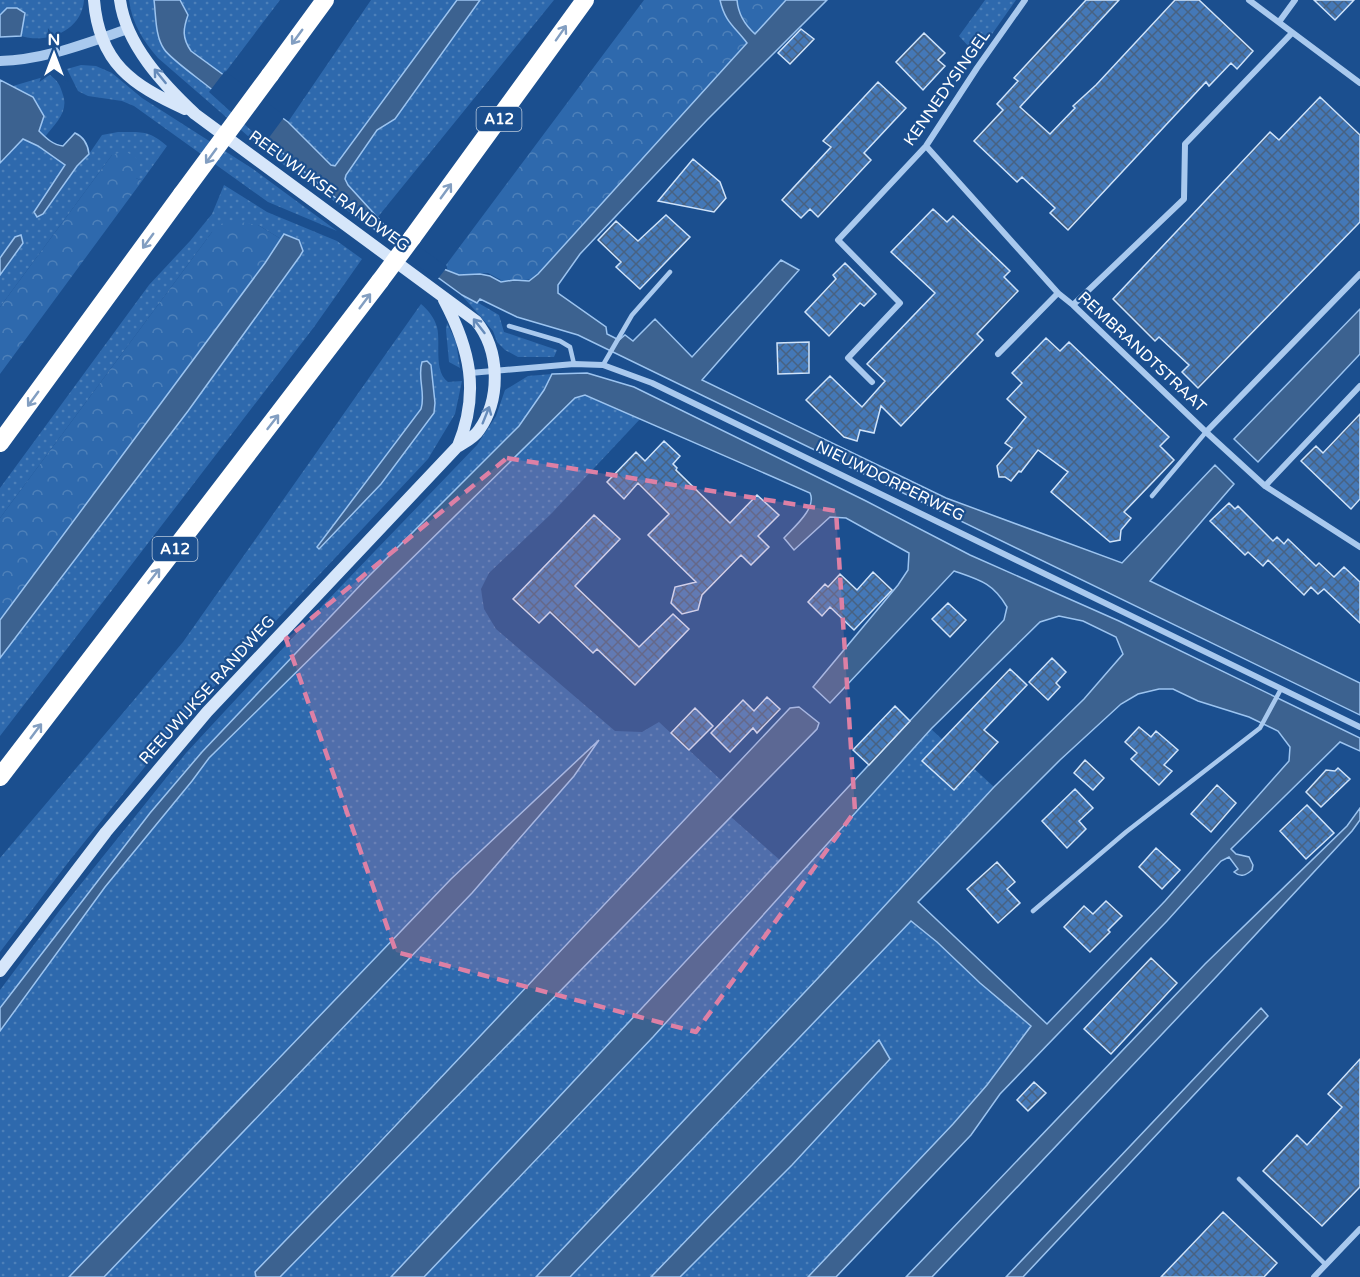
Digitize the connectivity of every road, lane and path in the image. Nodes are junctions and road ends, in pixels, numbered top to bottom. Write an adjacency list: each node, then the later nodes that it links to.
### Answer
1 (94, 0): 11 (main road, REEUWIJKSE RANDWEG)
2 (120, 0): 9 (main road, REEUWIJKSE RANDWEG)
3 (325, 0): 30 (highway, one-way to 30, bridge)
4 (585, 0): 37 (highway, A12, one-way to 4, bridge)
5 (1025, 0): 15 (street, KENNEDYSINGEL)
6 (1249, 0): 8 (street)
7 (1295, 0): 8 (street)
8 (1279, 22): 10 (street)
9 (128, 29): 11 (street); 14 (main road, REEUWIJKSE RANDWEG, one-way to 9)
10 (1292, 33): 13 (street); 20 (street)
11 (102, 37): 12 (street); 14 (main road, REEUWIJKSE RANDWEG)
12 (0, 62)
13 (1360, 83)
14 (195, 114): 19 (main road, REEUWIJKSE RANDWEG)
15 (926, 146): 18 (street, REMBRANDTSTRAAT); 27 (street, KENNEDYSINGEL)
16 (670, 272): 23 (lane)
17 (1360, 274): 29 (street)
18 (1058, 293): 20 (street, REMBRANDTSTRAAT); 22 (street, REMBRANDTSTRAAT)
19 (442, 296): 25 (main road, REEUWIJKSE RANDWEG, one-way to 19); 26 (main road, REEUWIJKSE RANDWEG)
20 (1073, 305): 29 (street, REMBRANDTSTRAAT)
21 (509, 326): 24 (lane)
22 (998, 354)
23 (605, 362): 24 (street, NIEUWDORPERWEG); 35 (street, NIEUWDORPERWEG)
24 (574, 364): 25 (street, NIEUWDORPERWEG)
25 (494, 371): 26 (street, NIEUWDORPERWEG); 31 (main road, REEUWIJKSE RANDWEG, one-way to 25)
26 (470, 373): 31 (main road, REEUWIJKSE RANDWEG)
27 (872, 382)
28 (1360, 386): 32 (street)
29 (1206, 432): 32 (street, REMBRANDTSTRAAT); 33 (lane, REMBRANDTSTRAAT)
30 (0, 443)
31 (457, 447): 39 (main road, REEUWIJKSE RANDWEG)
32 (1265, 486): 34 (street, REMBRANDTSTRAAT)
33 (1152, 496)
34 (1360, 547)
35 (1281, 688): 36 (street, NIEUWDORPERWEG); 38 (lane)
36 (1360, 727)
37 (0, 777)
38 (1033, 911)
39 (0, 971)
40 (1239, 1179): 42 (lane)
41 (1360, 1228): 42 (street)
42 (1326, 1265): 43 (street)
43 (1314, 1277)

